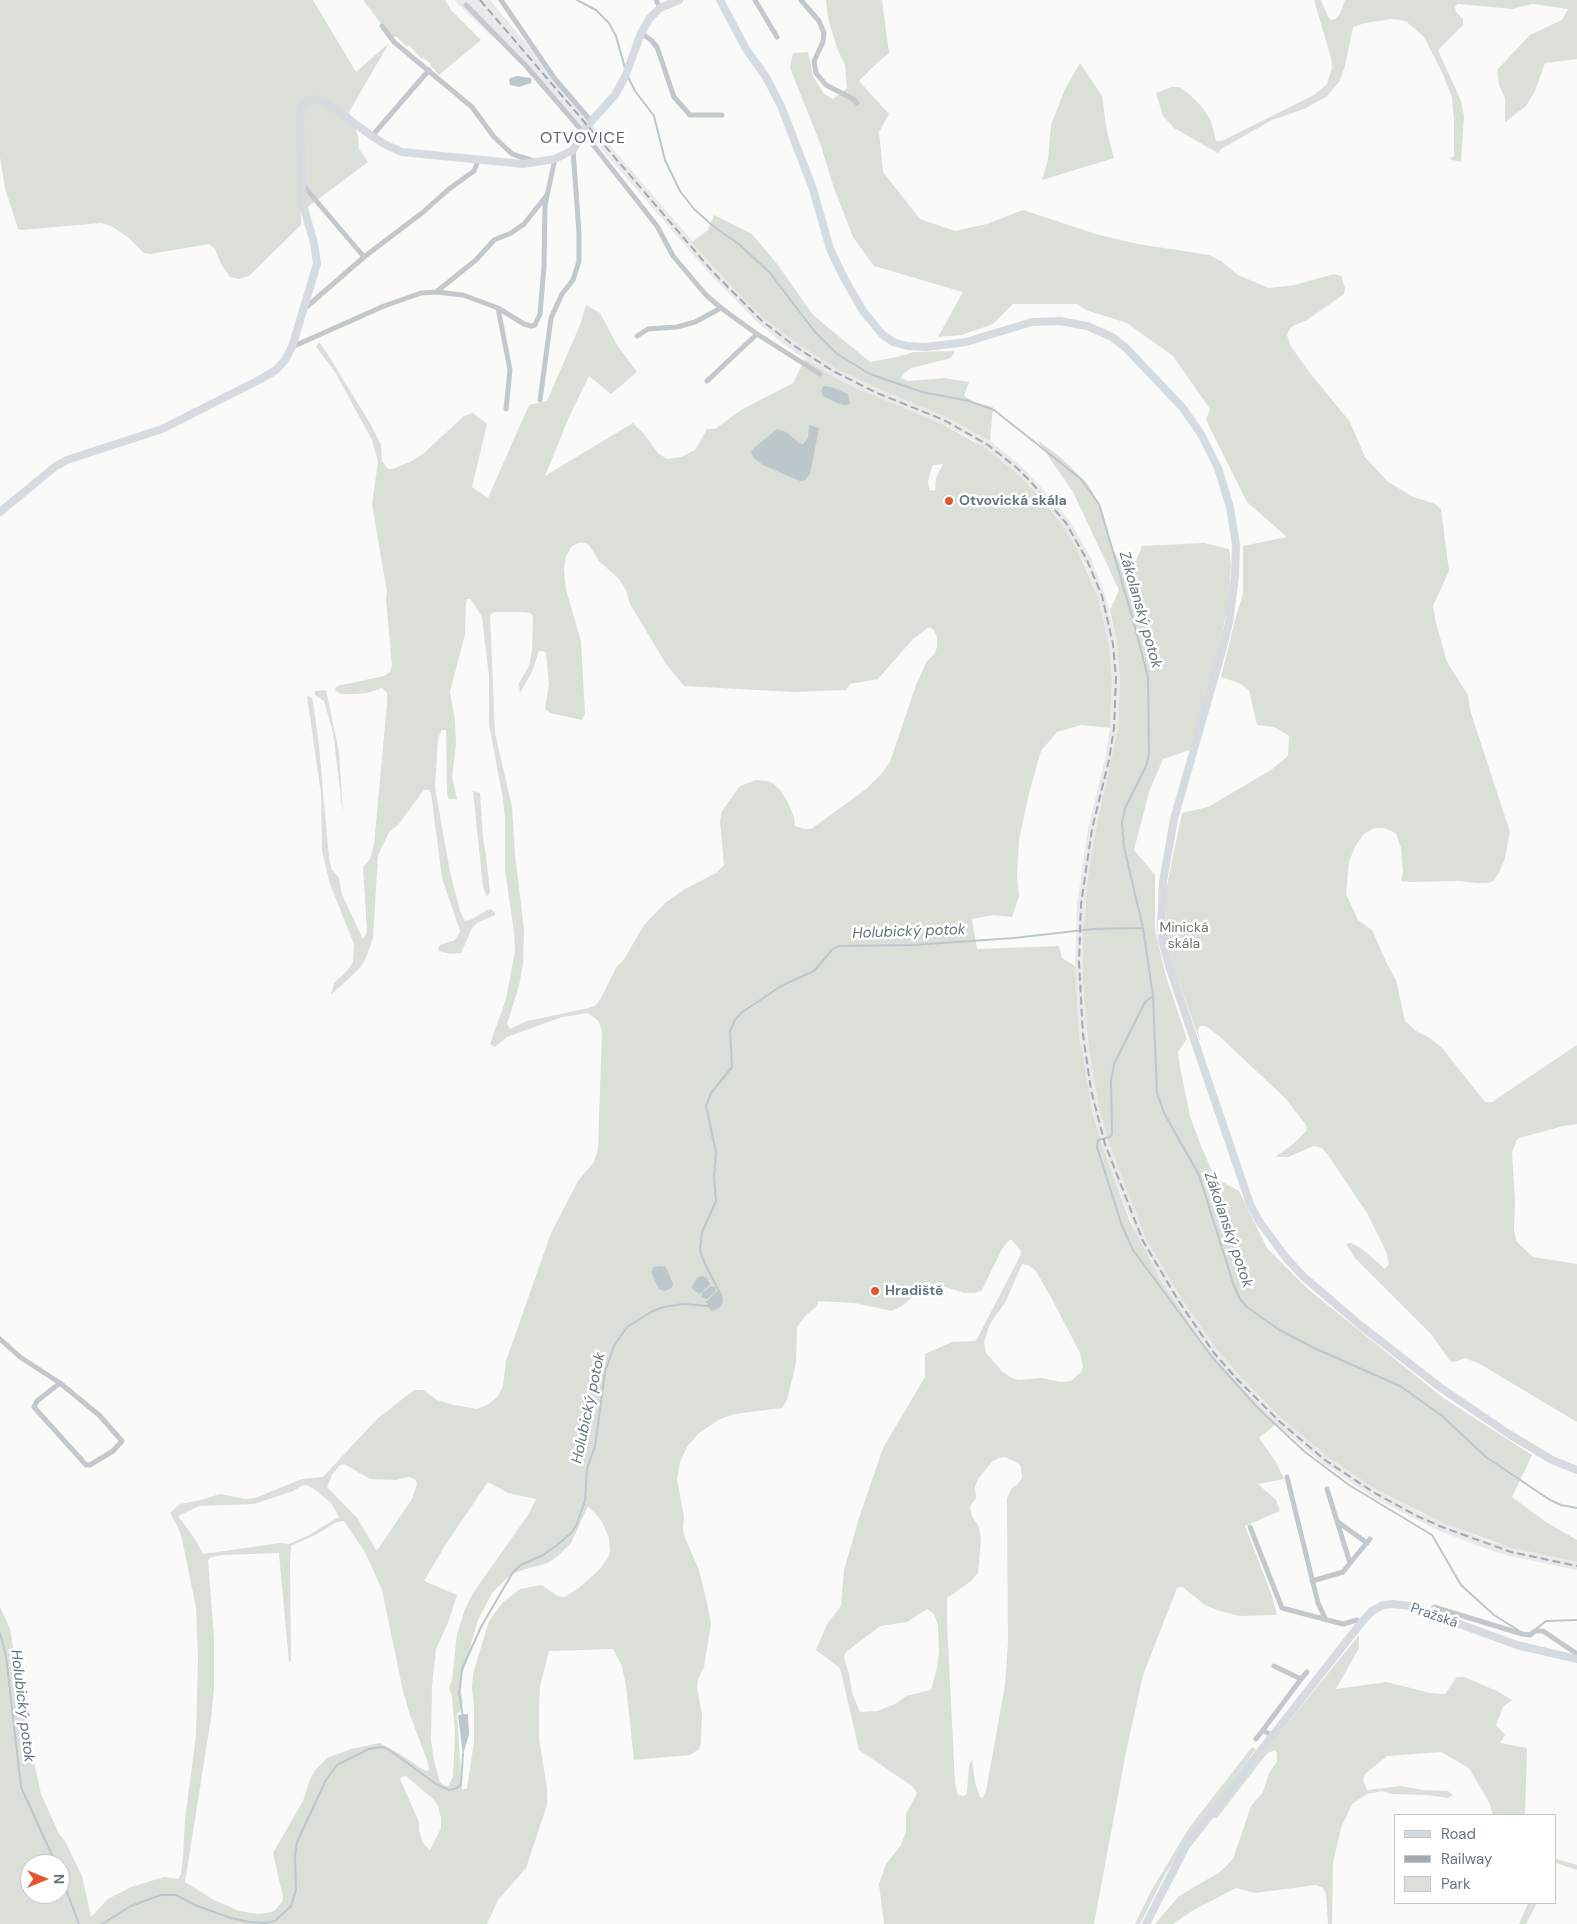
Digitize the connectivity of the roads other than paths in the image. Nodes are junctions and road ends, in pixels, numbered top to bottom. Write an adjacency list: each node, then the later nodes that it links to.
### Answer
1 (501, 0): 15 (street)
2 (656, 0): 8 (street)
3 (678, 0): 8 (main road)
4 (720, 0): 39 (main road)
5 (755, 0): 11 (street)
6 (801, 0): 13 (street)
7 (466, 6): 16 (street)
8 (660, 8): 10 (main road)
9 (382, 26): 12 (street)
10 (640, 33): 14 (street); 15 (main road)
11 (777, 36)
12 (429, 70): 17 (street); 21 (street)
13 (857, 103)
14 (722, 114)
15 (590, 122): 16 (main road)
16 (583, 132): 18 (main road); 27 (street)
17 (372, 136): 19 (main road); 22 (main road)
18 (573, 150): 20 (main road); 34 (street)
19 (479, 158): 21 (main road); 24 (street)
20 (555, 159): 21 (main road); 23 (street)
21 (536, 162)
22 (302, 183): 24 (street); 28 (main road)
23 (547, 195): 25 (street); 26 (street)
24 (364, 257): 28 (street)
25 (436, 292): 26 (street); 31 (street)
26 (498, 308): 35 (street)
27 (721, 308): 29 (street); 30 (street)
28 (303, 310): 31 (main road)
29 (758, 334): 32 (street); 33 (street)
30 (638, 336)
31 (292, 347): 36 (main road)
32 (820, 374)
33 (707, 381)
34 (540, 400)
35 (506, 409)
36 (0, 512)
37 (0, 1339): 38 (street)
38 (60, 1382): 38 (street)
39 (1577, 1470)
40 (1287, 1477): 45 (street)
41 (1327, 1489): 42 (street)
42 (1337, 1522): 44 (street); 44 (street)
43 (1250, 1527): 47 (street)
44 (1350, 1563): 45 (street)
45 (1312, 1582): 47 (street)
46 (1434, 1607): 49 (street, Pražská)
47 (1326, 1620): 48 (street)
48 (1359, 1622): 50 (main road, Pražská); 55 (main road, Pražská)
49 (1577, 1654)
50 (1577, 1659)
51 (1274, 1666): 53 (street)
52 (1307, 1672): 53 (street)
53 (1301, 1679): 54 (street)
54 (1264, 1730): 55 (street); 56 (street)
55 (1272, 1736): 57 (main road, Pražská)
56 (1256, 1739)
57 (1146, 1924)

